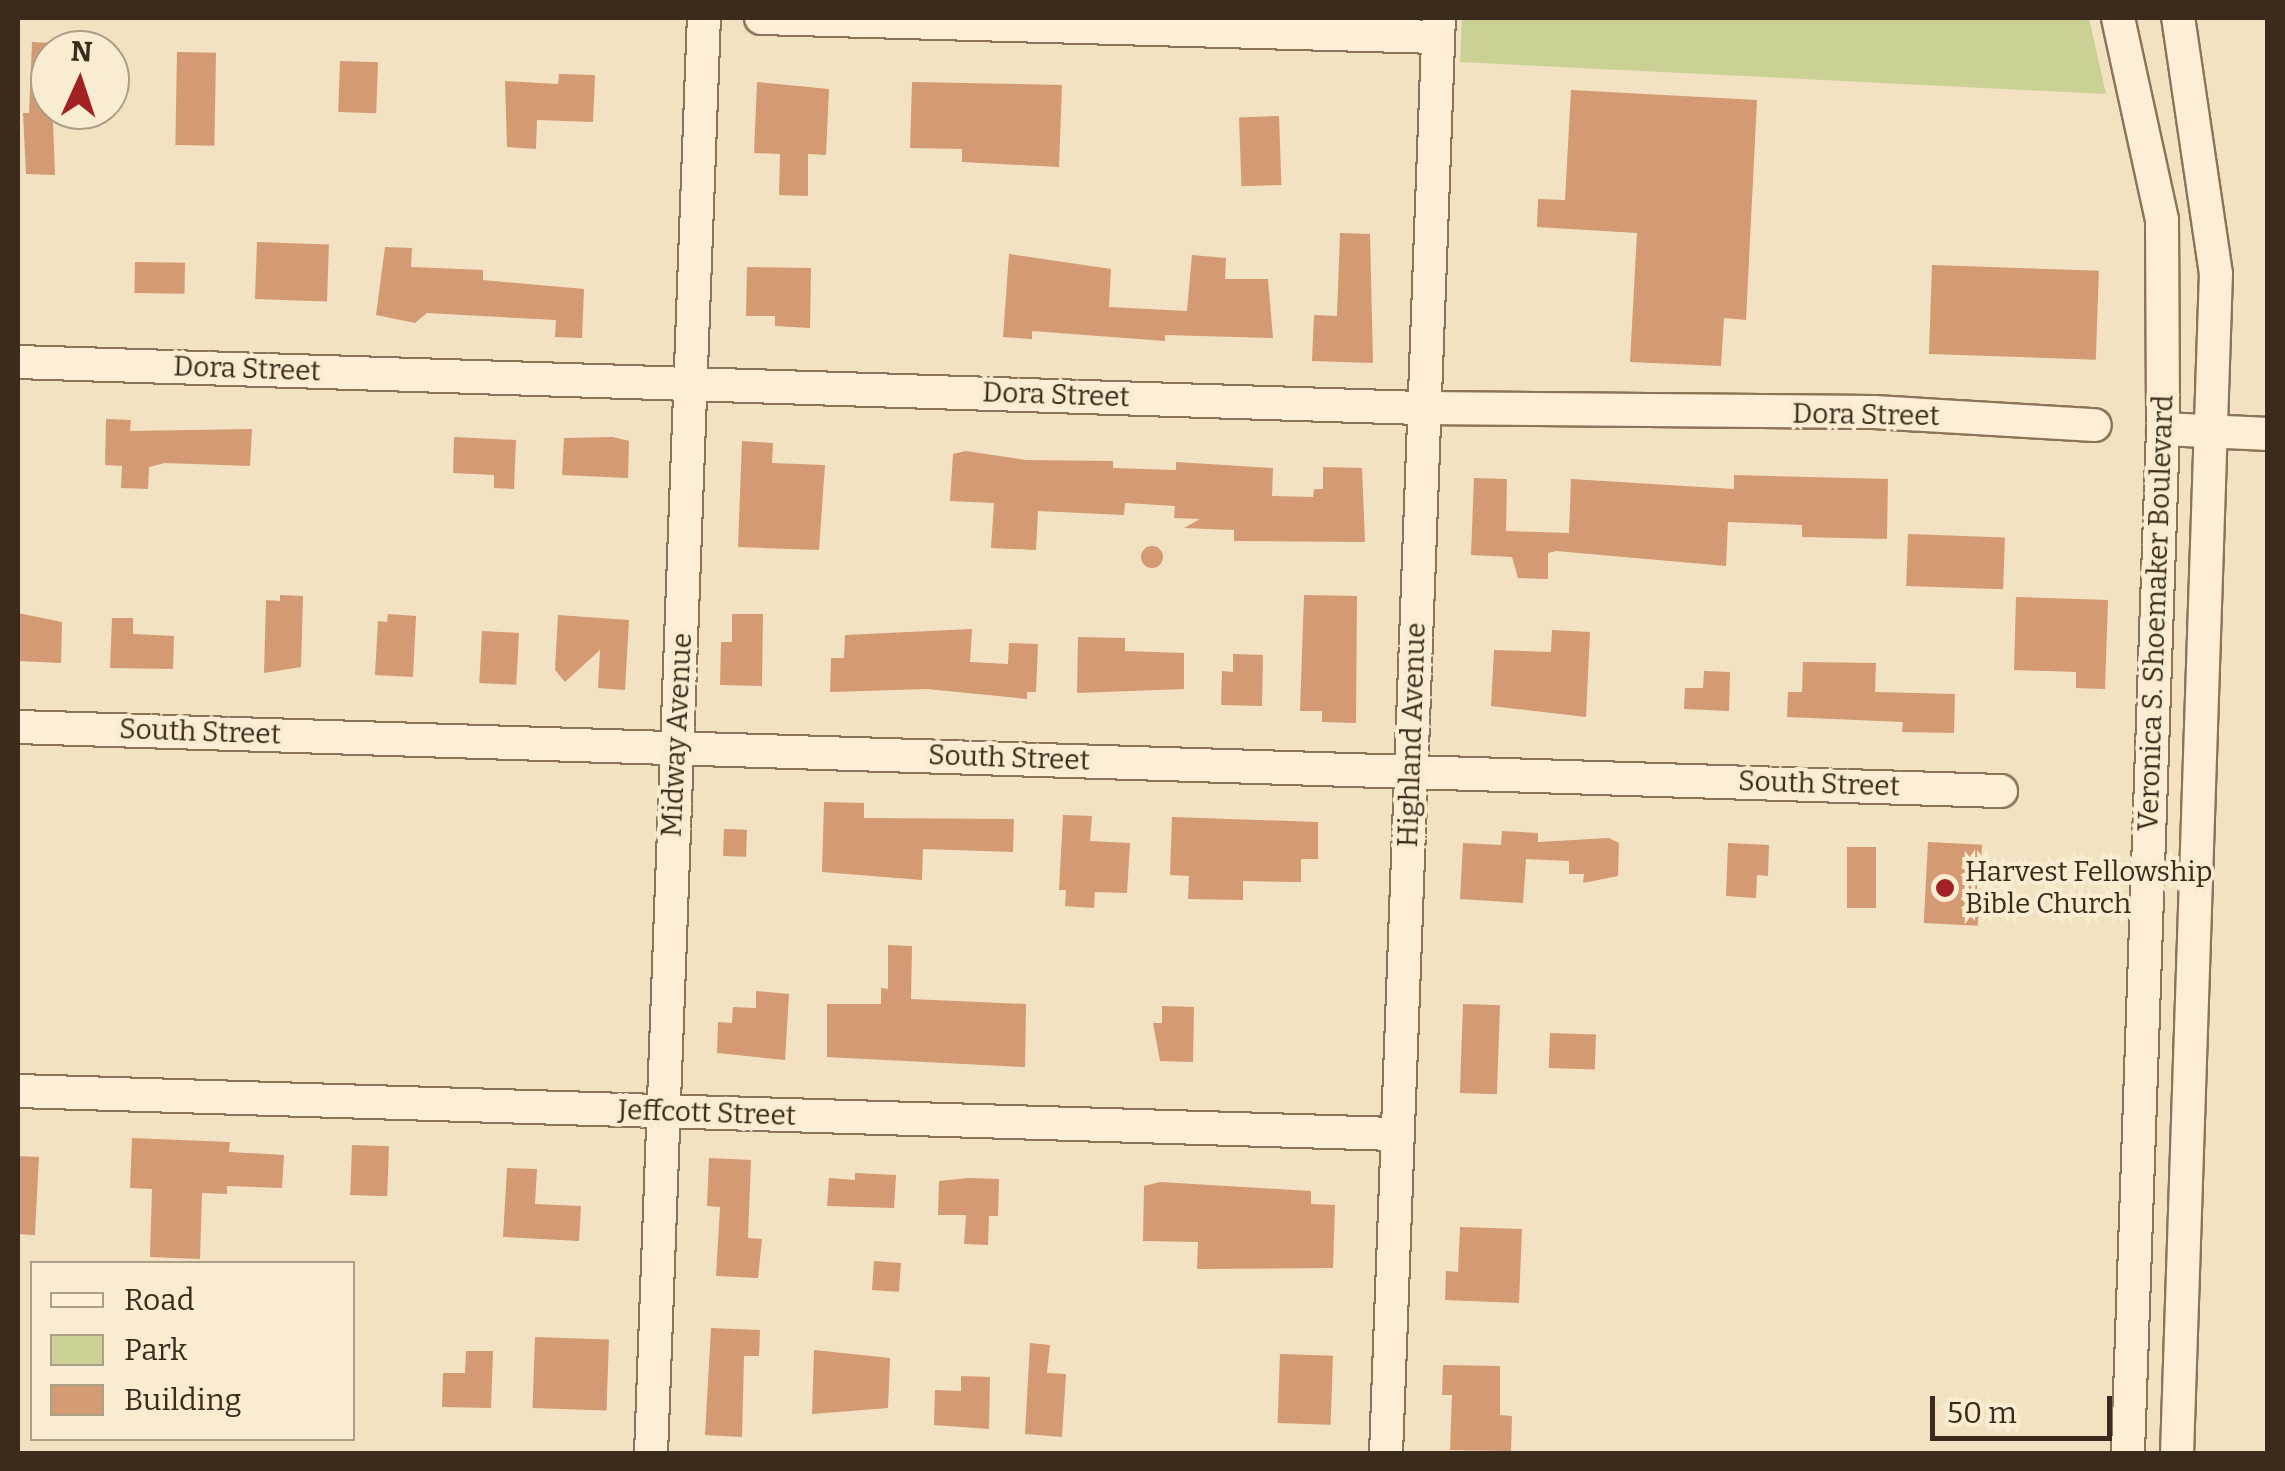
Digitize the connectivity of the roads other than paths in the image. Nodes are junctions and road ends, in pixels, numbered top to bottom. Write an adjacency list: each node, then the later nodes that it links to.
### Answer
1 (704, 18): 7 (street, Midway Avenue)
2 (762, 18): 5 (street)
3 (2118, 18): 10 (street, Veronica S. Shoemaker Boulevard)
4 (2178, 18): 11 (street, Veronica S. Shoemaker Boulevard)
5 (1438, 27): 8 (street, Highland Avenue)
6 (18, 362): 7 (street, Dora Street)
7 (690, 382): 8 (street, Dora Street); 14 (street, Midway Avenue)
8 (1423, 408): 9 (street, Dora Street); 15 (street, Highland Avenue)
9 (2095, 425)
10 (2163, 429): 11 (street); 22 (street, Veronica S. Shoemaker Boulevard)
11 (2215, 432): 12 (street); 23 (street, Veronica S. Shoemaker Boulevard)
12 (2268, 434)
13 (18, 727): 14 (street, South Street)
14 (675, 750): 15 (street, South Street); 18 (street, Midway Avenue)
15 (1410, 769): 16 (street, South Street); 19 (street, Highland Avenue)
16 (2001, 791)
17 (18, 1091): 18 (street, Jeffcott Street)
18 (661, 1110): 19 (street, Jeffcott Street); 20 (street, Midway Avenue)
19 (1396, 1134): 21 (street, Highland Avenue)
20 (652, 1454)
21 (1386, 1454)
22 (2128, 1454)
23 (2177, 1454)

